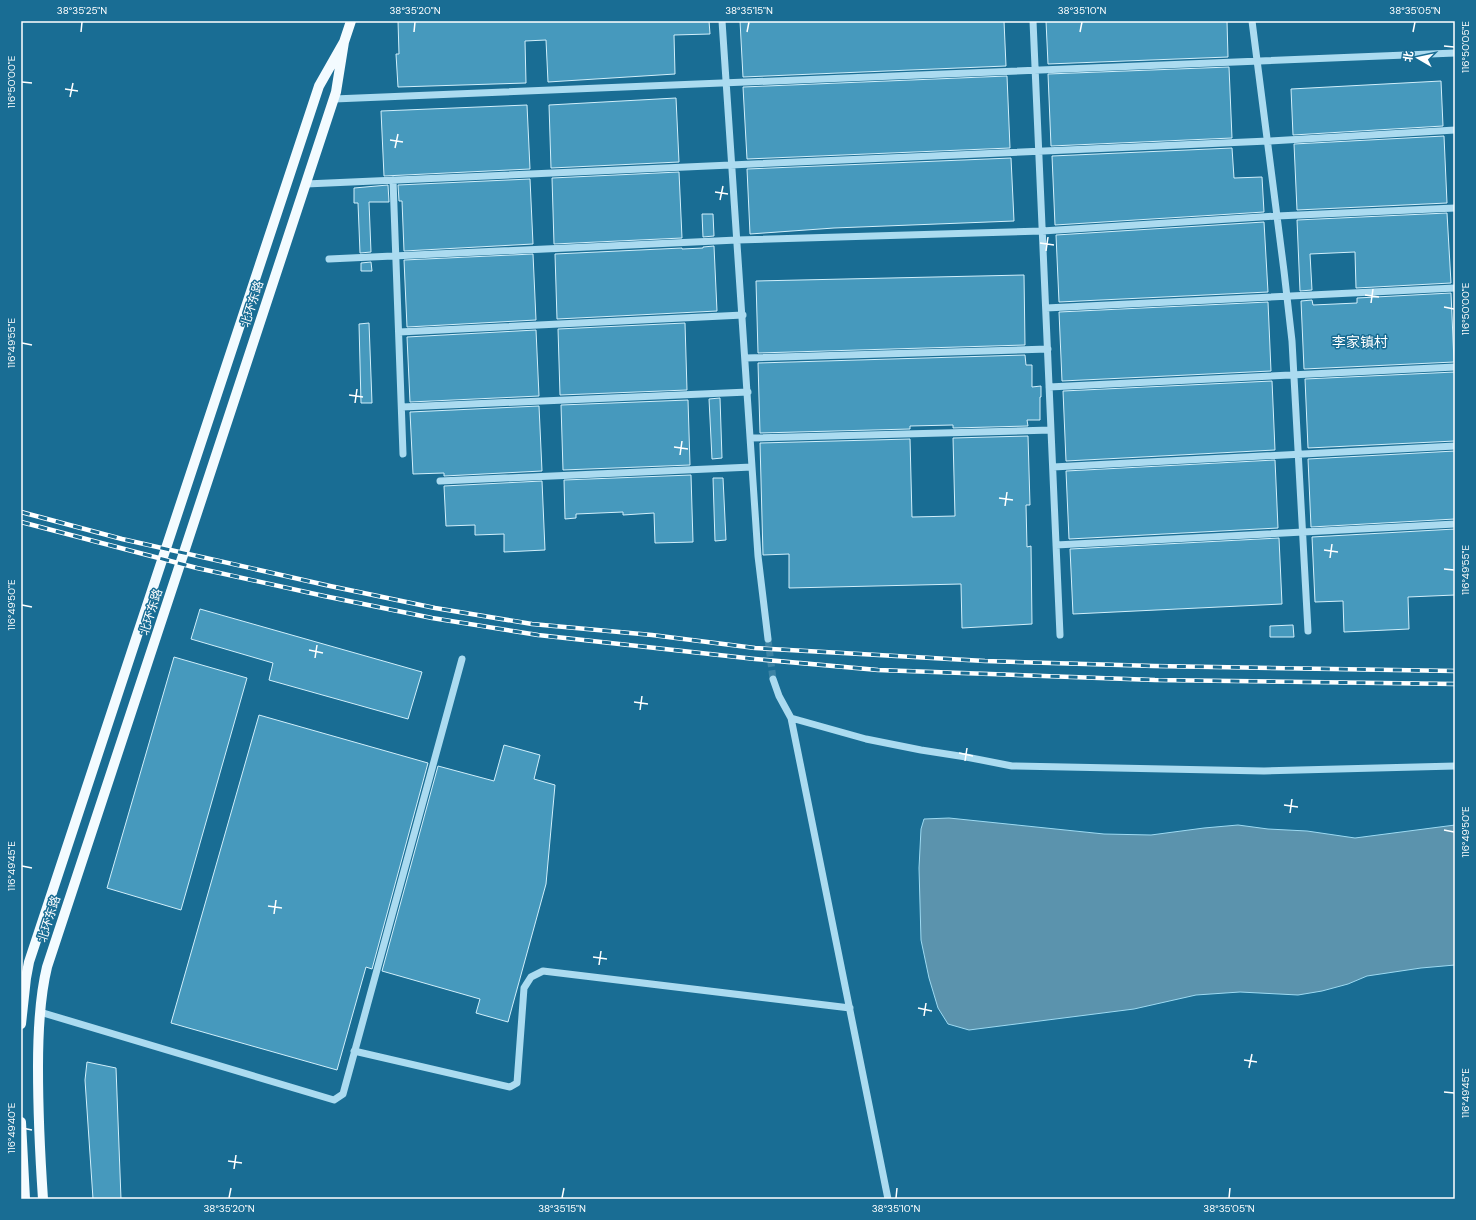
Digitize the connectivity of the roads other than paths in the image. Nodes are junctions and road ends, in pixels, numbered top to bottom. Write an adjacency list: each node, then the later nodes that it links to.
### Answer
1 (351, 21): 5 (main road, 北环东路)
2 (722, 21): 9 (street)
3 (1033, 21): 8 (street)
4 (1252, 21): 7 (street)
5 (344, 42): 10 (main road, 北环东路); 53 (main road, 北环东路)
6 (1455, 53): 7 (street)
7 (1258, 60): 8 (street); 12 (street)
8 (1035, 70): 9 (street); 13 (street)
9 (726, 84): 10 (street); 14 (street)
10 (334, 99): 16 (main road, 北环东路)
11 (1455, 130): 12 (street)
12 (1268, 140): 13 (street); 18 (street)
13 (1039, 151): 14 (street); 19 (street)
14 (732, 164): 15 (street); 20 (street)
15 (393, 180): 16 (street); 21 (street)
16 (306, 184): 56 (main road, 北环东路)
17 (1455, 208): 18 (street)
18 (1277, 216): 19 (street); 24 (street)
19 (1042, 231): 20 (street); 25 (street)
20 (737, 240): 21 (street); 26 (street)
21 (396, 256): 22 (street); 27 (street)
22 (329, 259)
23 (1455, 288): 24 (street)
24 (1287, 296): 25 (street); 31 (street)
25 (1046, 308): 28 (street)
26 (742, 315): 27 (street); 29 (street)
27 (399, 332): 34 (street)
28 (1048, 349): 29 (street); 32 (street)
29 (745, 358): 33 (street)
30 (1455, 367): 31 (street)
31 (1293, 375): 32 (street); 39 (street)
32 (1049, 387): 35 (street)
33 (748, 392): 34 (street); 36 (street)
34 (402, 407): 38 (street)
35 (1051, 430): 36 (street); 41 (street)
36 (750, 438): 40 (street)
37 (1455, 446): 39 (street)
38 (403, 454)
39 (1298, 455): 41 (street); 44 (street)
40 (752, 467): 42 (street); 48 (street)
41 (1053, 467): 45 (street)
42 (440, 480)
43 (1455, 524): 44 (street)
44 (1302, 532): 45 (street); 46 (street)
45 (1056, 545): 47 (street)
46 (1308, 631)
47 (1060, 635)
48 (768, 638)
49 (462, 658): 58 (street)
50 (773, 679): 51 (street)
51 (791, 718): 52 (street); 55 (street)
52 (1455, 766)
53 (26, 978): 54 (street); 57 (main road, 北环东路)
54 (21, 993)
55 (850, 1008): 58 (street); 62 (street)
56 (40, 1012): 58 (street); 61 (main road, 北环东路)
57 (21, 1024)
58 (354, 1051)
59 (21, 1122): 60 (main road)
60 (25, 1199)
61 (43, 1199)
62 (888, 1199)

